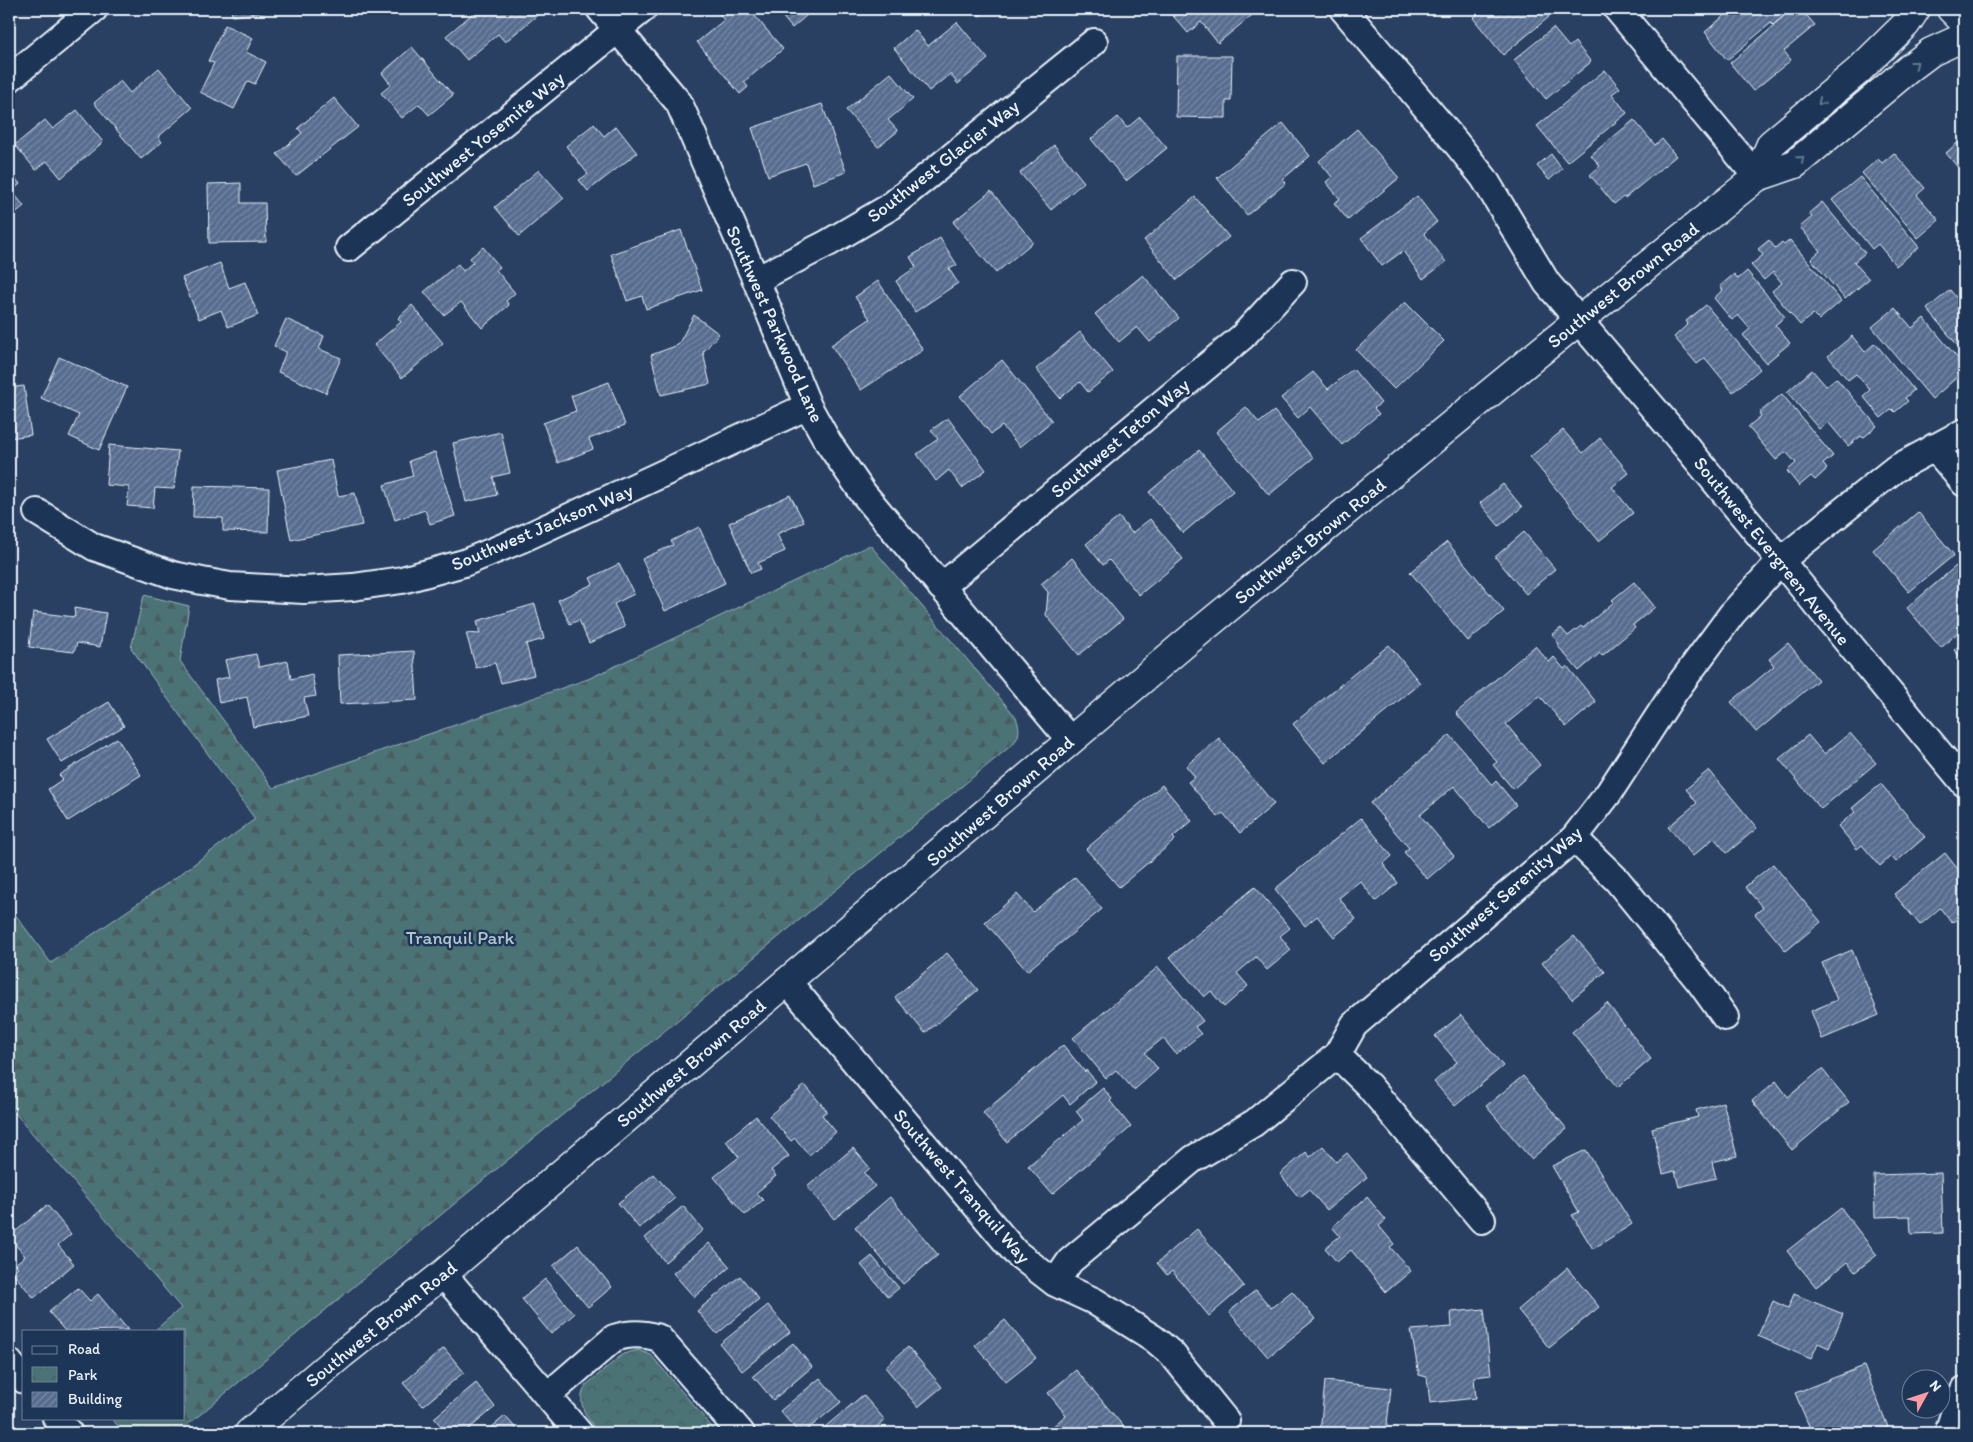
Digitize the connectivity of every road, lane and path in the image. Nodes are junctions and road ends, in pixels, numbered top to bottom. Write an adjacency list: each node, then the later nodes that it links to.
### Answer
1 (94, 9): 12 (street)
2 (600, 9): 9 (street, Southwest Parkwood Lane)
3 (643, 9): 9 (street, Southwest Yosemite Way)
4 (1343, 9): 17 (street, Southwest Evergreen Avenue)
5 (1616, 9): 13 (street)
6 (1916, 9): 13 (street, Southwest Brown Road, one-way to 13)
7 (1951, 9): 8 (street)
8 (1964, 22)
9 (617, 30): 14 (street, Southwest Yosemite Way); 15 (street, Southwest Parkwood Lane)
10 (1964, 37): 13 (street, Southwest Brown Road, one-way to 10)
11 (1094, 42): 15 (street, Southwest Glacier Way)
12 (9, 79)
13 (1757, 177): 17 (street, Southwest Brown Road)
14 (349, 248)
15 (756, 280): 18 (street, Southwest Parkwood Lane)
16 (1293, 282): 24 (street, Southwest Teton Way)
17 (1579, 320): 23 (street, Southwest Evergreen Avenue); 25 (street, Southwest Brown Road)
18 (808, 406): 22 (street, Southwest Jackson Way); 24 (street, Southwest Parkwood Lane)
19 (1964, 432): 20 (street, Southwest Serenity Way)
20 (1934, 447): 21 (street); 23 (street, Southwest Serenity Way)
21 (1964, 484)
22 (37, 512)
23 (1780, 561): 26 (street, Southwest Evergreen Avenue); 27 (street, Southwest Serenity Way)
24 (941, 587): 25 (street, Southwest Parkwood Lane)
25 (1070, 740): 28 (street, Southwest Brown Road)
26 (1964, 783)
27 (1574, 838): 29 (street); 30 (street, Southwest Serenity Way)
28 (787, 981): 32 (street, Southwest Brown Road); 33 (street, Southwest Tranquil Way)
29 (1725, 1018)
30 (1337, 1055): 31 (street); 33 (street, Southwest Serenity Way)
31 (1482, 1220)
32 (443, 1274): 37 (street); 41 (street, Southwest Brown Road)
33 (1055, 1283): 39 (street, Southwest Tranquil Way)
34 (9, 1362): 35 (street)
35 (22, 1378)
36 (1964, 1390): 44 (street)
37 (547, 1396): 42 (street); 43 (street)
38 (58, 1420): 40 (street)
39 (1226, 1421)
40 (69, 1433)
41 (249, 1433)
42 (579, 1433)
43 (741, 1433)
44 (1948, 1433)

